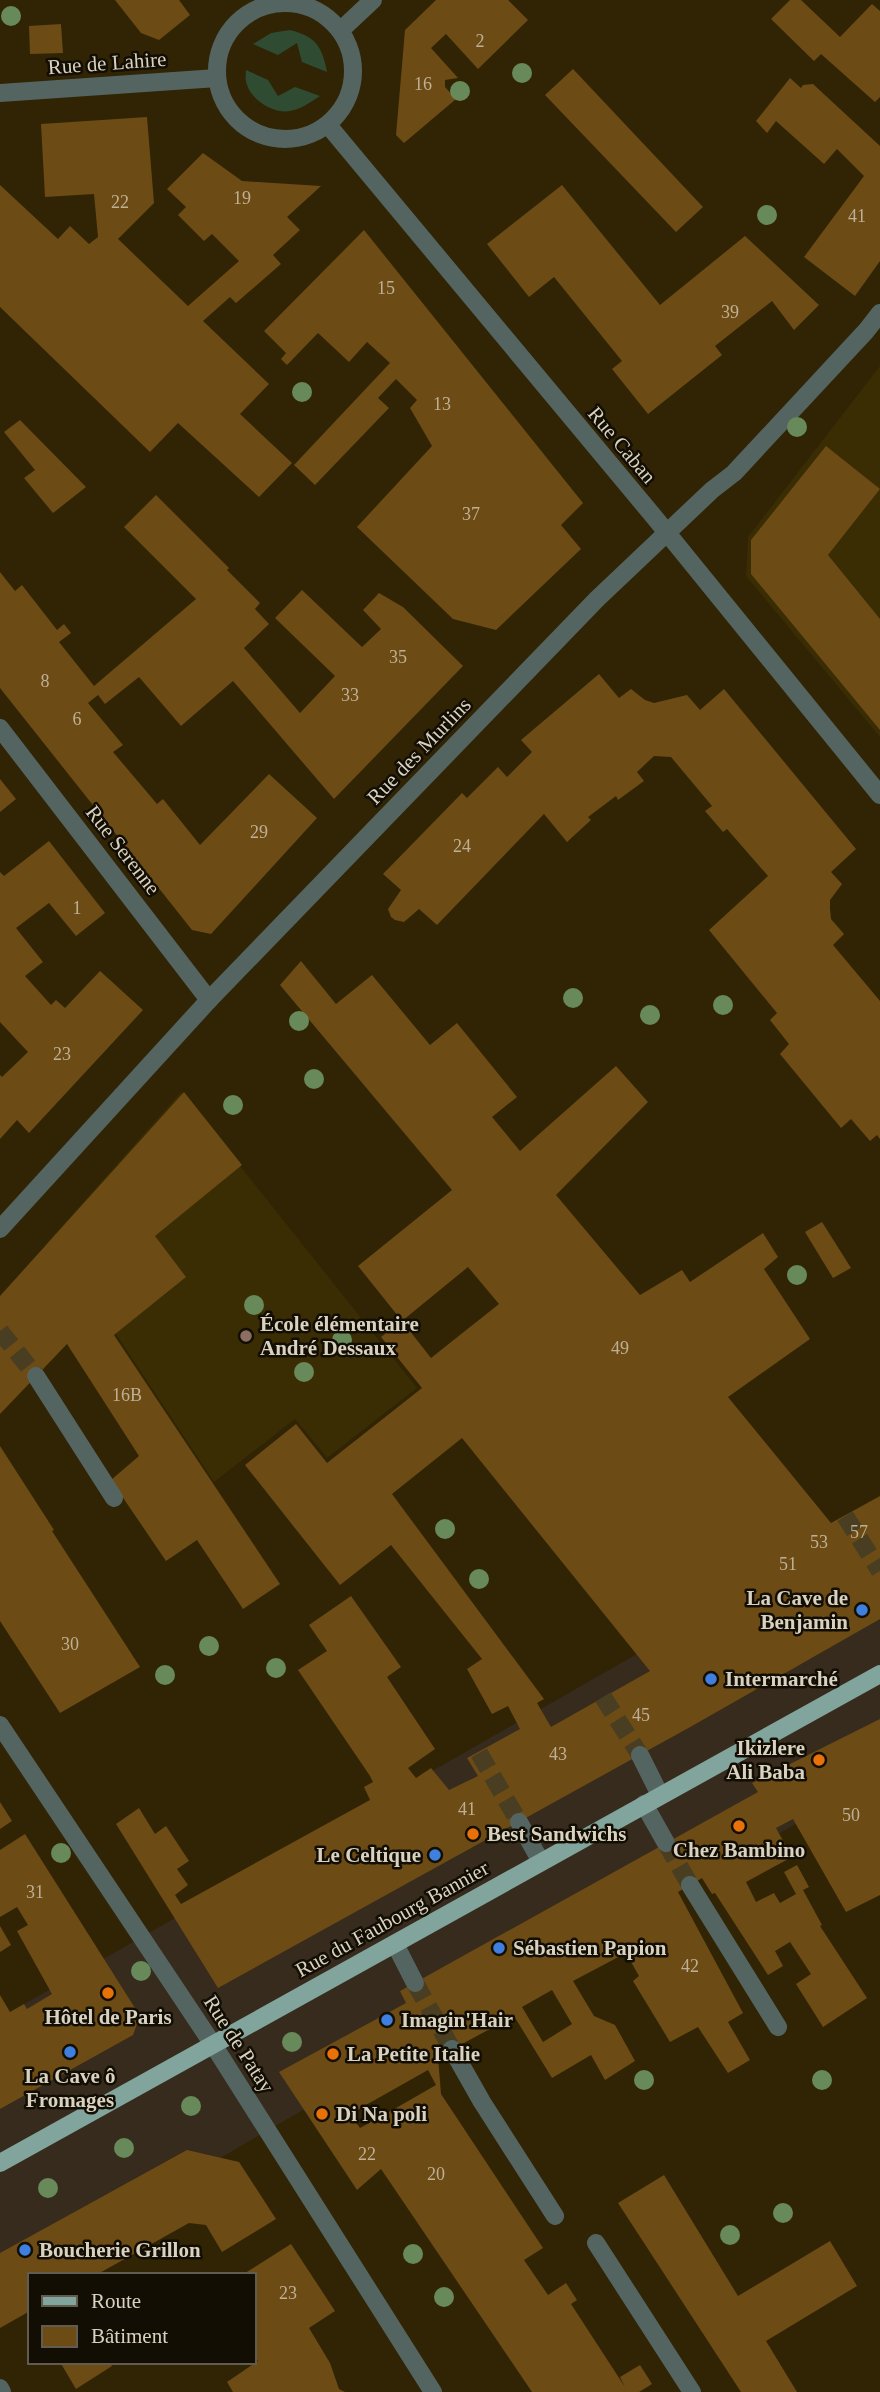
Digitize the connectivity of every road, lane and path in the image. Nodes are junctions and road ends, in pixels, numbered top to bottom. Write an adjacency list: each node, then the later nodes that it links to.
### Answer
1 (373, 0): 3 (street)
2 (241, 7): 3 (street); 4 (street)
3 (341, 30): 6 (street)
4 (217, 78): 5 (street, Rue de Lahire); 6 (street)
5 (0, 93)
6 (328, 125): 8 (street, Rue Caban)
7 (880, 313): 8 (street, Rue des Murlins)
8 (667, 533): 10 (street, Rue Caban); 11 (street, Rue des Murlins)
9 (0, 729): 11 (street, Rue Serenne)
10 (880, 795)
11 (209, 1000): 12 (street, Rue des Murlins)
12 (0, 1229)
13 (36, 1376): 14 (street)
14 (114, 1498)
15 (880, 1674): 18 (main road, Rue du Faubourg Bannier)
16 (0, 1725): 27 (street, Rue de Patay)
17 (639, 1755): 18 (street)
18 (660, 1795): 19 (main road, Rue du Faubourg Bannier)
19 (644, 1804): 21 (street); 22 (main road, Rue du Faubourg Bannier)
20 (519, 1822): 22 (street)
21 (666, 1843)
22 (541, 1862): 24 (main road, Rue du Faubourg Bannier)
23 (690, 1885): 26 (street)
24 (395, 1944): 25 (street); 27 (main road, Rue du Faubourg Bannier)
25 (415, 1983)
26 (778, 2027)
27 (214, 2046): 29 (main road, Rue du Faubourg Bannier); 32 (street, Rue de Patay)
28 (453, 2049): 30 (street)
29 (0, 2162)
30 (555, 2216)
31 (596, 2243): 33 (street)
32 (433, 2392)
33 (692, 2392)

